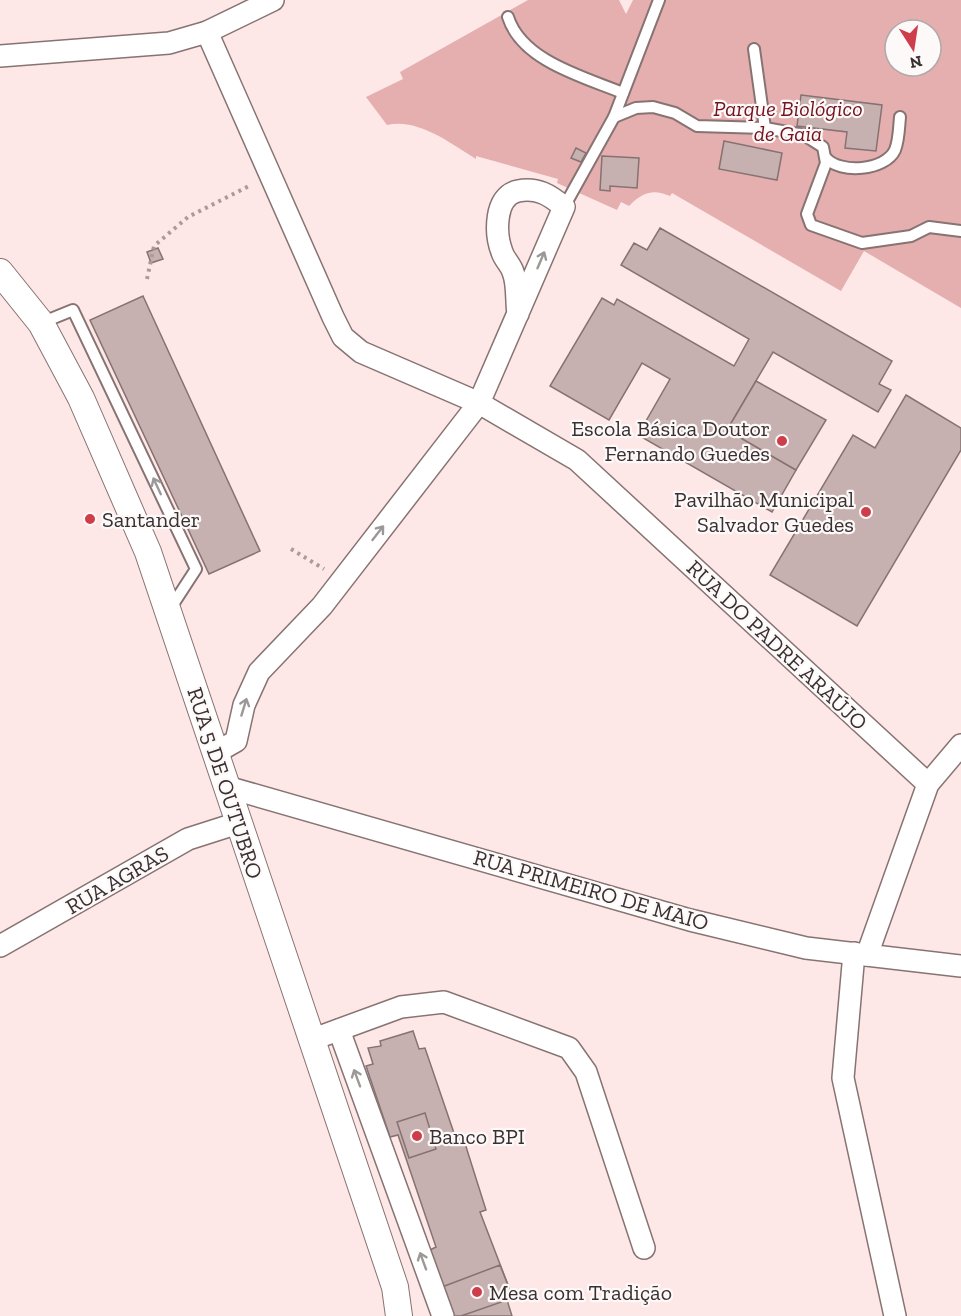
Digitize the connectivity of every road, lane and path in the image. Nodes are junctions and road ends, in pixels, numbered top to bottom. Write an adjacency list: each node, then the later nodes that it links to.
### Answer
1 (273, 0): 4 (street)
2 (659, 0): 7 (lane)
3 (508, 17): 7 (lane)
4 (207, 32): 6 (street); 12 (street, RUA DO PADRE ARAÚJO)
5 (754, 49): 10 (lane)
6 (0, 57)
7 (623, 93): 8 (lane)
8 (614, 117): 10 (lane); 13 (lane)
9 (900, 117): 11 (lane)
10 (765, 128): 11 (lane)
11 (826, 158): 14 (lane)
12 (270, 175): 16 (path); 19 (street, RUA DO PADRE ARAÚJO)
13 (564, 207): 17 (street, one-way to 13); 17 (street)
14 (961, 231)
15 (0, 272): 18 (street, RUA 5 DE OUTUBRO)
16 (147, 279)
17 (518, 314): 19 (street)
18 (41, 323): 22 (street, RUA 5 DE OUTUBRO); 22 (lane, one-way to 18)
19 (479, 403): 21 (street, one-way to 19); 25 (street, RUA DO PADRE ARAÚJO)
20 (291, 549): 21 (path)
21 (342, 579): 24 (street, one-way to 21)
22 (168, 612): 24 (street, RUA 5 DE OUTUBRO)
23 (961, 745): 25 (street)
24 (215, 753): 26 (street, RUA 5 DE OUTUBRO)
25 (928, 784): 29 (street)
26 (227, 787): 27 (street, RUA 5 DE OUTUBRO); 29 (street, RUA PRIMEIRO DE MAIO)
27 (238, 823): 28 (street, RUA AGRAS); 32 (street, RUA 5 DE OUTUBRO)
28 (0, 946)
29 (860, 954): 30 (street, RUA PRIMEIRO DE MAIO); 36 (street)
30 (961, 966)
31 (339, 1030): 32 (street); 33 (street); 35 (street, one-way to 31)
32 (311, 1040): 34 (street, RUA 5 DE OUTUBRO)
33 (644, 1248)
34 (399, 1316)
35 (443, 1316)
36 (895, 1316)

